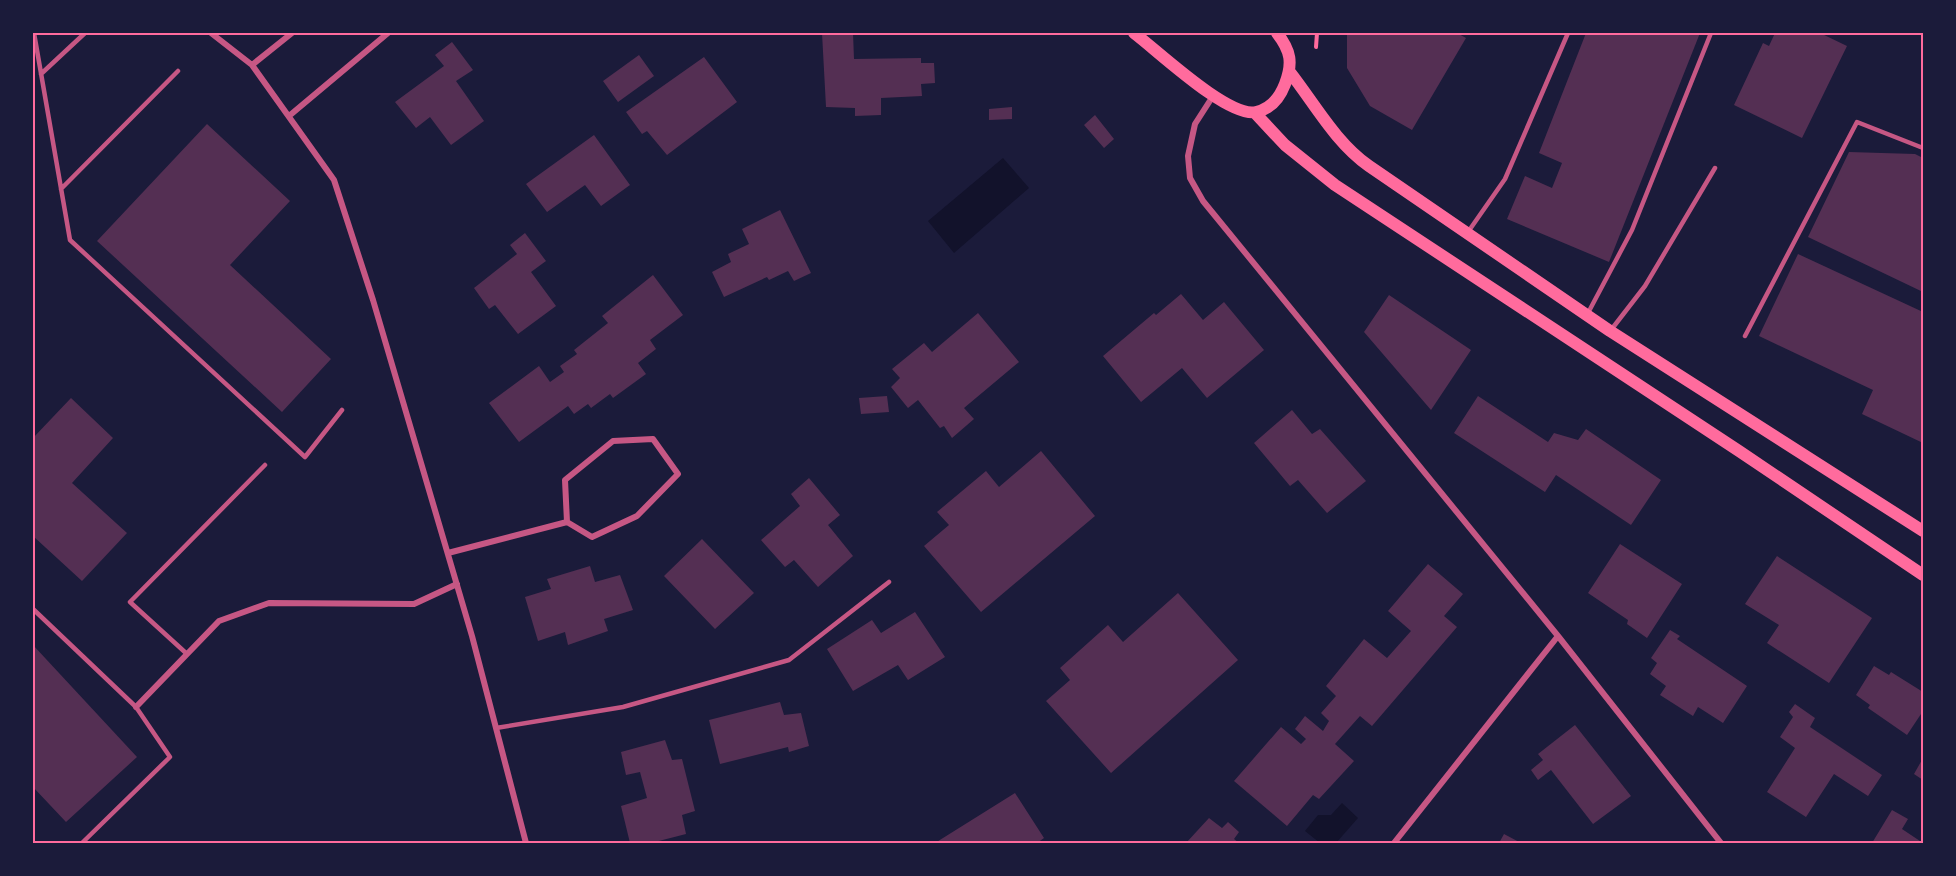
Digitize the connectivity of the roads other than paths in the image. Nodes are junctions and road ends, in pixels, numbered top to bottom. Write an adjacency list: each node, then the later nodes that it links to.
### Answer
1 (34, 33): 13 (lane)
2 (85, 33): 13 (lane)
3 (211, 33): 10 (street)
4 (292, 33): 10 (street)
5 (388, 33): 16 (street)
6 (1134, 33): 14 (main road)
7 (1277, 33): 12 (main road)
8 (1568, 33): 20 (lane)
9 (1711, 33): 21 (lane)
10 (252, 65): 16 (street)
11 (178, 71): 19 (lane)
12 (1289, 71): 15 (main road); 20 (main road)
13 (41, 74): 19 (lane)
14 (1213, 96): 15 (main road); 33 (street)
15 (1256, 113): 29 (main road)
16 (288, 116): 28 (street)
17 (1923, 148): 23 (lane)
18 (1715, 168): 22 (lane)
19 (61, 189): 24 (lane)
20 (1468, 232): 21 (main road)
21 (1587, 315): 22 (main road)
22 (1610, 331): 27 (main road)
23 (1745, 336)
24 (342, 410)
25 (265, 465): 34 (lane)
26 (567, 522): 26 (street); 28 (street)
27 (1923, 531)
28 (448, 553): 31 (street)
29 (1923, 575)
30 (889, 582): 36 (lane)
31 (457, 584): 34 (street); 36 (street)
32 (33, 609): 35 (lane)
33 (1558, 636): 39 (street); 40 (street)
34 (187, 654): 35 (street)
35 (136, 707): 37 (lane)
36 (496, 728): 38 (street)
37 (82, 843)
38 (526, 843)
39 (1394, 843)
40 (1721, 843)

